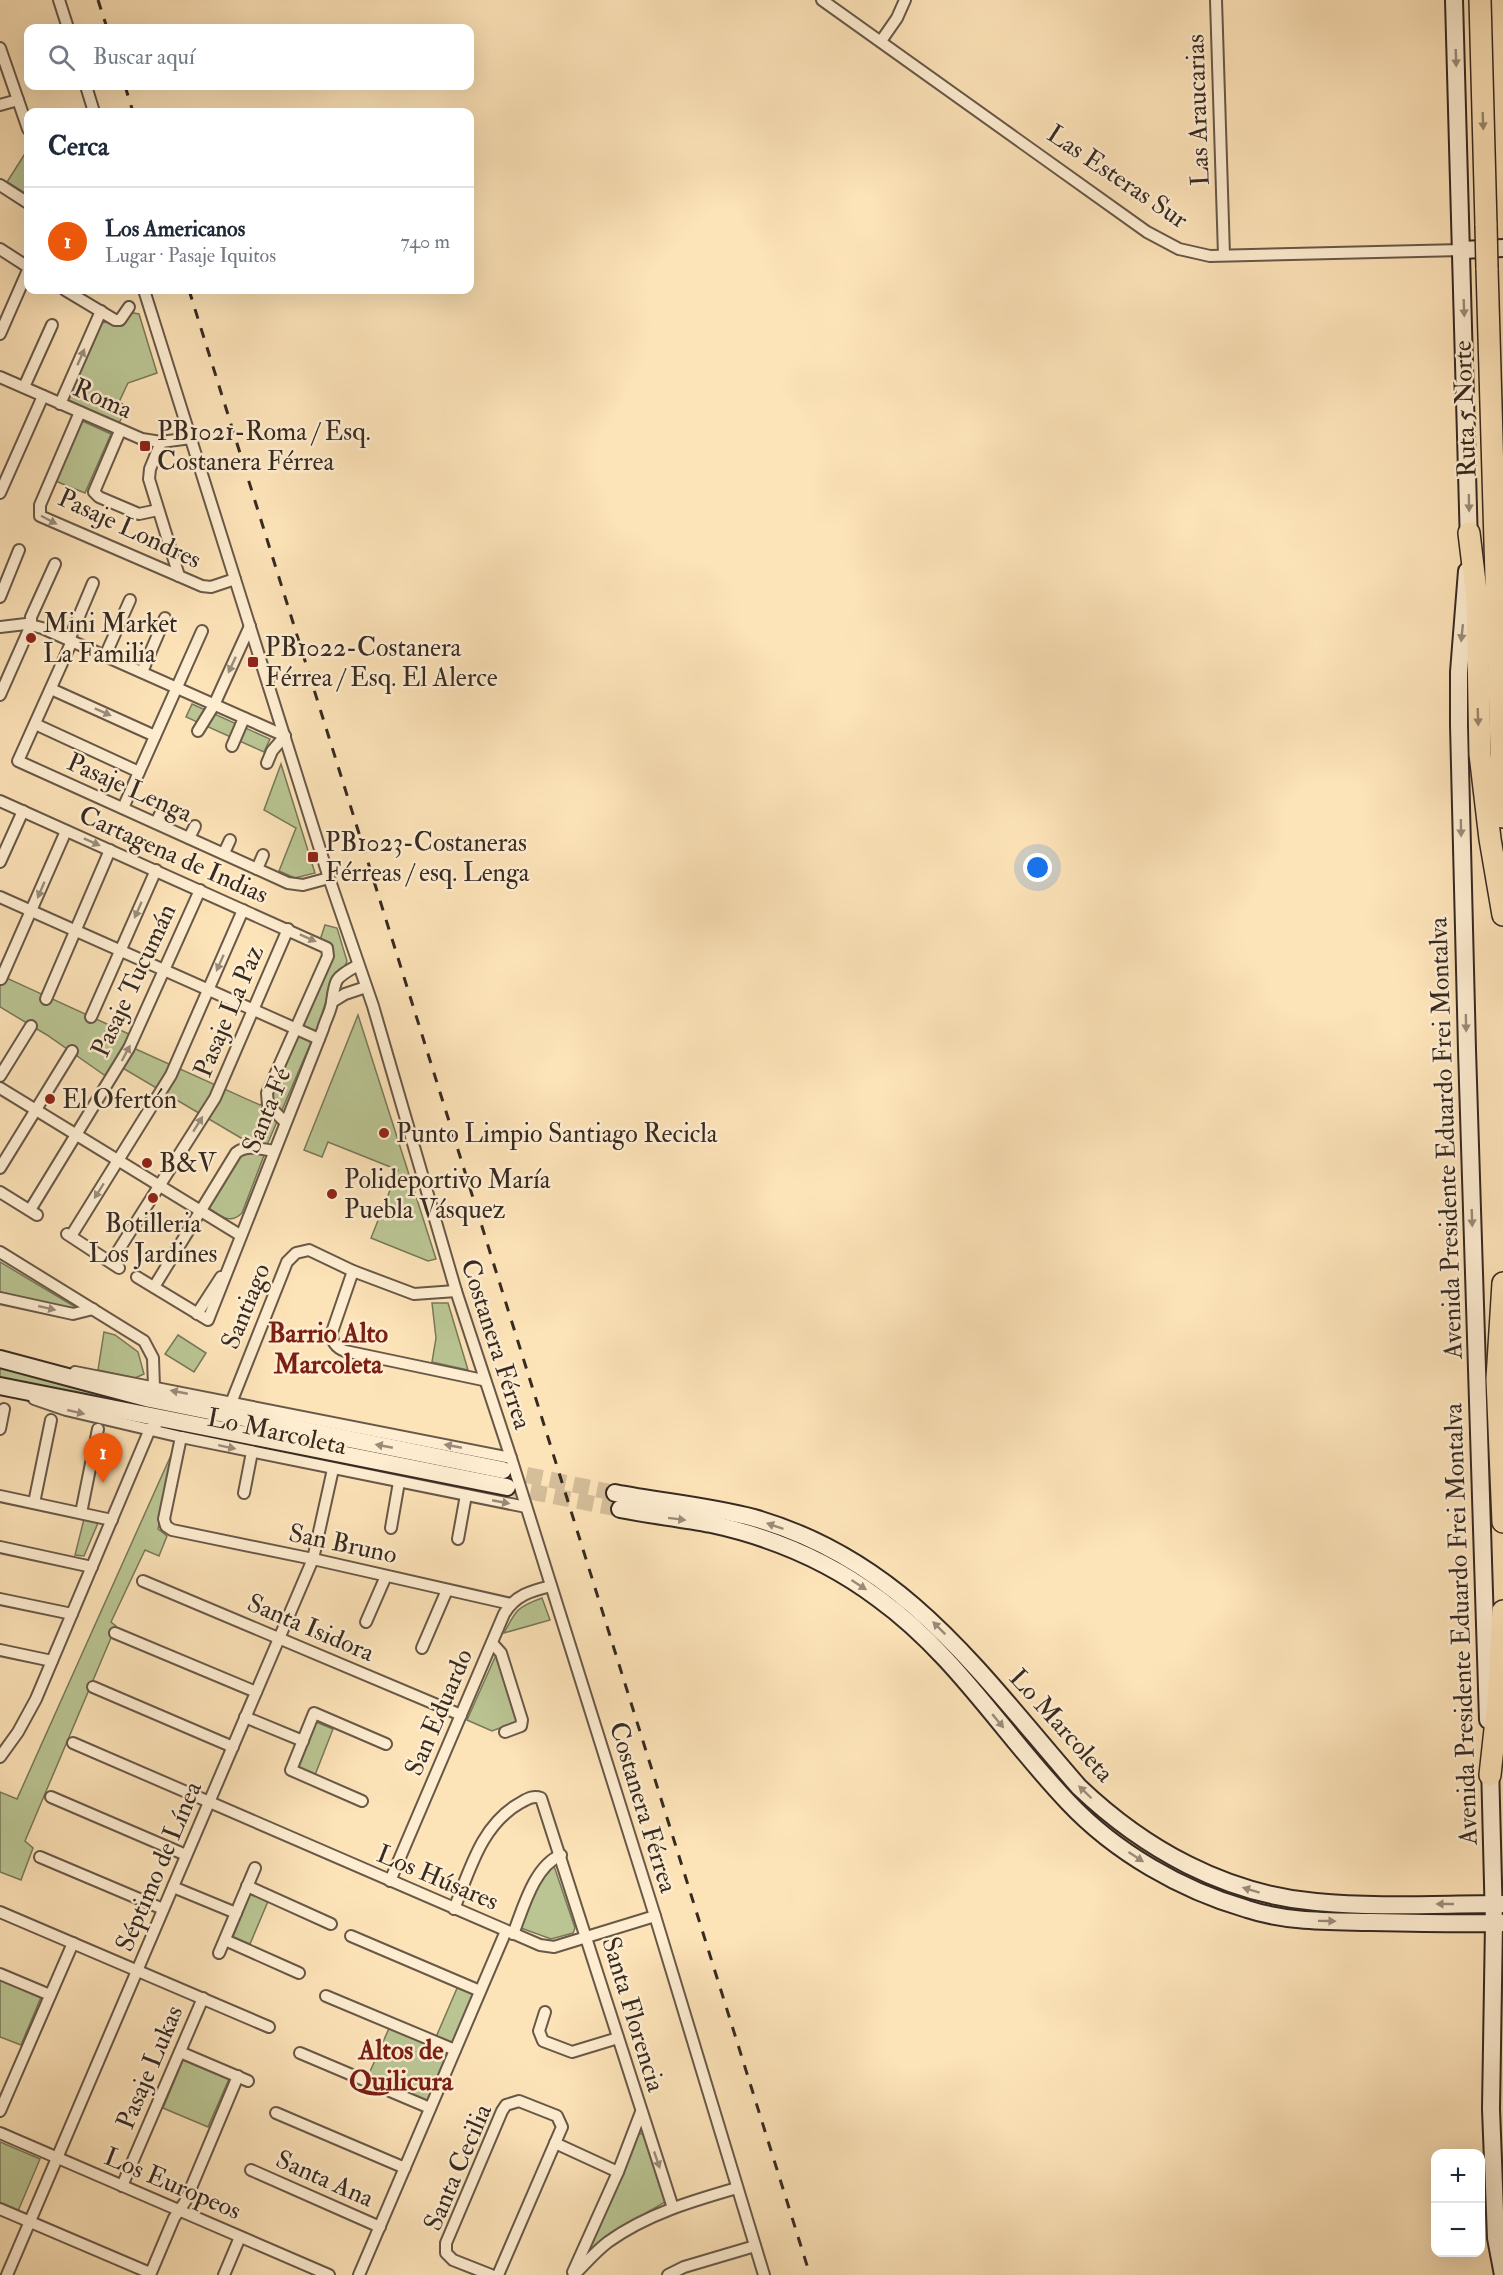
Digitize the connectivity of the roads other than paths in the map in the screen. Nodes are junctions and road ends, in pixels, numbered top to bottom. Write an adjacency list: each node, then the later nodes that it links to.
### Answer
1 (59, 0): 7 (street)
2 (822, 0): 8 (street, Las Esteras Sur)
3 (905, 0): 8 (street)
4 (1216, 0): 20 (street, Las Araucarias)
5 (1454, 0): 19 (main road, Avenida Presidente Eduardo Frei Montalva, one-way to 19)
6 (1480, 0): 71 (highway, Ruta 5 Norte, one-way to 71, bridge)
7 (67, 24)
8 (880, 41): 20 (street, Las Esteras Sur)
9 (0, 49): 11 (street)
10 (87, 90): 13 (street)
11 (18, 100): 12 (street); 14 (street)
12 (0, 105)
13 (93, 108)
14 (24, 117)
15 (0, 185): 16 (street)
16 (24, 200)
17 (1503, 248): 19 (main road, Las Esteras Sur)
18 (0, 249): 21 (street)
19 (1462, 250): 20 (street, Las Esteras Sur); 39 (main road, Avenida Presidente Eduardo Frei Montalva, one-way to 39)
20 (1224, 255)
21 (24, 265)
22 (24, 277): 28 (street)
23 (72, 294): 26 (street)
24 (145, 294): 35 (street, Costanera Férrea)
25 (129, 307): 26 (street)
26 (101, 311): 32 (street, one-way to 26)
27 (52, 325): 30 (street)
28 (0, 334)
29 (1, 378): 30 (street, Roma)
30 (24, 387): 31 (street, Roma)
31 (44, 396): 32 (street, Roma); 37 (street)
32 (60, 404): 33 (street, Roma)
33 (80, 412): 34 (street, Roma); 42 (street, Pasaje Londres, one-way to 42)
34 (120, 430): 36 (street, Roma); 38 (street)
35 (191, 438): 36 (street, Roma); 43 (street, Costanera Férrea)
36 (161, 442): 38 (street)
37 (0, 493)
38 (158, 510): 42 (street)
39 (1469, 533): 88 (highway, one-way to 88); 188 (main road, Avenida Presidente Eduardo Frei Montalva, one-way to 188)
40 (20, 550): 45 (street)
41 (55, 564): 48 (street)
42 (179, 576): 43 (street, Pasaje Londres)
43 (235, 579): 49 (street, Costanera Férrea)
44 (93, 583): 52 (street)
45 (0, 597)
46 (130, 600): 53 (street)
47 (165, 618): 54 (street)
48 (31, 625): 50 (street); 52 (street); 57 (street)
49 (250, 626): 58 (street, one-way to 58); 63 (street, Costanera Férrea)
50 (0, 627)
51 (202, 631): 55 (street)
52 (70, 640): 53 (street); 56 (street)
53 (105, 656): 54 (street)
54 (142, 672): 55 (street)
55 (176, 688): 58 (street); 62 (street)
56 (51, 689): 60 (street); 62 (street, one-way to 62)
57 (0, 695)
58 (214, 705): 59 (street); 61 (street)
59 (244, 718): 63 (street); 64 (street)
60 (35, 724): 66 (street); 68 (street, Pasaje Lenga)
61 (198, 731)
62 (155, 736): 66 (street)
63 (285, 736): 65 (street); 83 (street, Costanera Férrea)
64 (232, 746)
65 (267, 763)
66 (139, 772): 68 (street)
67 (0, 801): 70 (street, Cartagena de Indias)
68 (123, 808): 72 (street, Pasaje Lenga)
69 (162, 810): 72 (street)
70 (23, 811): 74 (street, Cartagena de Indias); 80 (street)
71 (1503, 817)
72 (156, 823): 75 (street, Pasaje Lenga)
73 (195, 826): 75 (street)
74 (66, 831): 77 (street, Cartagena de Indias, one-way to 77); 87 (street, one-way to 87)
75 (189, 838): 78 (street, Pasaje Lenga)
76 (230, 840): 78 (street)
77 (110, 850): 82 (street, Cartagena de Indias); 90 (street)
78 (224, 854): 81 (street, Pasaje Lenga)
79 (263, 855): 81 (street)
80 (0, 862)
81 (257, 869): 83 (street, Pasaje Lenga)
82 (156, 870): 84 (street, Cartagena de Indias); 91 (street, one-way to 91)
83 (329, 878): 92 (street, Costanera Férrea)
84 (200, 890): 86 (street, Cartagena de Indias); 93 (street, Pasaje Tucumán)
85 (0, 897): 87 (street)
86 (243, 910): 89 (street, Cartagena de Indias); 96 (street, one-way to 96)
87 (31, 911): 90 (street); 94 (street)
88 (1503, 915)
89 (288, 929): 99 (street, Pasaje La Paz); 102 (street, Cartagena de Indias, one-way to 102)
90 (75, 931): 91 (street); 97 (street)
91 (120, 951): 93 (street); 100 (street)
92 (357, 965): 95 (street, Costanera Férrea); 98 (street, Santa Fé)
93 (164, 970): 96 (street); 109 (street, Pasaje Tucumán, one-way to 93)
94 (1, 979)
95 (366, 987): 98 (street); 122 (street, Costanera Férrea)
96 (208, 990): 99 (street); 111 (street)
97 (46, 999)
98 (332, 1002): 103 (street, Santa Fé)
99 (252, 1010): 102 (street); 113 (street, Pasaje La Paz, one-way to 99)
100 (91, 1017)
101 (31, 1026): 105 (street)
102 (296, 1029): 103 (street); 108 (street)
103 (319, 1039): 108 (street, Santa Fé)
104 (72, 1051): 107 (street)
105 (0, 1076)
106 (0, 1088): 107 (street)
107 (36, 1110): 109 (street); 112 (street)
108 (285, 1122): 110 (street, Santa Fé)
109 (76, 1135): 111 (street); 114 (street, Pasaje Tucumán)
110 (274, 1151): 115 (street); 116 (street, Santa Fé)
111 (117, 1162): 113 (street); 113 (street, Pasaje La Paz, one-way to 113)
112 (0, 1168)
113 (159, 1187): 115 (street)
114 (0, 1192)
115 (200, 1212): 116 (street); 121 (street)
116 (240, 1235): 121 (street, Santa Fé)
117 (0, 1252): 124 (street)
118 (353, 1271): 122 (street, Santiago); 128 (street); 132 (street, Santiago)
119 (137, 1278): 121 (street)
120 (1503, 1283): 153 (highway)
121 (154, 1287)
122 (456, 1291): 128 (street, Costanera Férrea)
123 (0, 1298): 124 (street, one-way to 124)
124 (93, 1309): 130 (street)
125 (0, 1359): 126 (main road, Lo Marcoleta)
126 (29, 1365): 127 (main road, Lo Marcoleta); 131 (main road)
127 (47, 1371): 130 (street, Lo Marcoleta); 140 (main road, Lo Marcoleta, one-way to 127)
128 (483, 1380): 140 (street, Costanera Férrea)
129 (0, 1386): 131 (main road, Lo Marcoleta)
130 (154, 1388): 132 (street, Lo Marcoleta, one-way to 130)
131 (24, 1390): 135 (main road, Lo Marcoleta, one-way to 135)
132 (231, 1403): 140 (street, Lo Marcoleta, one-way to 132)
133 (4, 1409): 136 (street)
134 (51, 1420): 148 (street)
135 (157, 1424): 138 (street, Lo Marcoleta); 143 (main road, Lo Marcoleta); 152 (street)
136 (0, 1428)
137 (98, 1429): 151 (street)
138 (181, 1437): 139 (street, Lo Marcoleta, one-way to 139); 157 (street, San Bruno)
139 (252, 1452): 141 (street, Lo Marcoleta); 144 (street)
140 (507, 1464): 149 (street, Costanera Férrea)
141 (333, 1469): 142 (street, Lo Marcoleta); 157 (street, Séptimo de Línea)
142 (399, 1482): 146 (street, Lo Marcoleta); 154 (street)
143 (507, 1488)
144 (244, 1493)
145 (615, 1493): 180 (main road, Lo Marcoleta, one-way to 145)
146 (466, 1495): 149 (street, Lo Marcoleta, one-way to 149); 155 (street)
147 (0, 1496): 148 (street)
148 (34, 1503): 151 (street)
149 (526, 1507): 161 (street, Costanera Férrea)
150 (620, 1509): 184 (main road, Lo Marcoleta, one-way to 184)
151 (81, 1513): 152 (street)
152 (112, 1520): 158 (street)
153 (1503, 1522)
154 (391, 1528)
155 (458, 1539)
156 (0, 1547): 158 (street)
157 (313, 1559): 159 (street, San Bruno); 169 (street, Séptimo de Línea)
158 (92, 1567): 166 (street)
159 (386, 1576): 162 (street, San Bruno); 167 (street)
160 (143, 1581): 169 (street, Santa Isidora)
161 (551, 1586): 164 (street); 206 (street, Costanera Férrea)
162 (447, 1590): 164 (street, San Bruno); 171 (street)
163 (0, 1599): 166 (street)
164 (511, 1604): 170 (street, San Eduardo)
165 (1503, 1611): 188 (highway)
166 (72, 1614): 173 (street)
167 (366, 1622)
168 (115, 1632): 175 (street)
169 (279, 1638): 175 (street, Séptimo de Línea); 176 (street, Santa Isidora)
170 (492, 1643): 176 (street, San Eduardo); 178 (street)
171 (422, 1648)
172 (0, 1650): 173 (street)
173 (52, 1661): 185 (street)
174 (93, 1687): 183 (street)
175 (256, 1692): 177 (street, Séptimo de Línea)
176 (461, 1715): 198 (street, San Eduardo)
177 (245, 1717): 179 (street); 183 (street, Séptimo de Línea)
178 (505, 1732)
179 (303, 1741): 182 (street); 190 (street)
180 (1038, 1741): 184 (main road); 186 (main road, Lo Marcoleta)
181 (73, 1743): 191 (street, Los Húsares)
182 (386, 1744)
183 (233, 1747): 191 (street, Séptimo de Línea)
184 (1022, 1750): 187 (main road, Lo Marcoleta)
185 (0, 1758)
186 (1056, 1761): 187 (main road); 201 (main road, Lo Marcoleta, one-way to 186)
187 (1039, 1770): 207 (main road, Lo Marcoleta, one-way to 207)
188 (1490, 1775): 192 (main road, Avenida Presidente Eduardo Frei Montalva)
189 (51, 1797): 194 (street)
190 (362, 1801)
191 (209, 1803): 194 (street, Séptimo de Línea); 198 (street, Los Húsares)
192 (1491, 1811): 193 (main road); 201 (main road, Avenida Presidente Eduardo Frei Montalva)
193 (1503, 1845)
194 (186, 1855): 200 (street, Séptimo de Línea)
195 (561, 1855): 203 (street, Santa Florencia); 209 (street); 211 (street, Santa Florencia)
196 (40, 1857): 202 (street)
197 (255, 1868): 199 (street)
198 (390, 1881): 203 (street, Los Húsares)
199 (248, 1886): 205 (street); 208 (street)
200 (173, 1887): 202 (street, Séptimo de Línea); 205 (street)
201 (1498, 1904): 207 (main road, Avenida Presidente Eduardo Frei Montalva)
202 (163, 1909): 215 (street, Séptimo de Línea)
203 (454, 1909): 209 (street, Los Húsares)
204 (0, 1912): 213 (street)
205 (236, 1914): 212 (street)
206 (655, 1916): 211 (street, Los Húsares); 241 (street, Costanera Férrea)
207 (1499, 1923): 224 (main road, Avenida Presidente Eduardo Frei Montalva)
208 (331, 1924)
209 (509, 1932): 211 (street, Los Húsares); 219 (street)
210 (351, 1936): 219 (street)
211 (586, 1937): 226 (street, Santa Florencia)
212 (225, 1940): 214 (street); 216 (street)
213 (73, 1943): 215 (street); 220 (street)
214 (219, 1953)
215 (137, 1970): 222 (street); 236 (street, Séptimo de Línea)
216 (299, 1973)
217 (0, 1974): 220 (street)
218 (1503, 1985): 224 (main road)
219 (480, 1991): 227 (street)
220 (50, 1995): 231 (street)
221 (326, 1996): 227 (street)
222 (203, 1998): 225 (street); 228 (street, Pasaje Lukas)
223 (545, 2012): 226 (street)
224 (1492, 2022): 259 (main road, Avenida Presidente Eduardo Frei Montalva)
225 (269, 2027)
226 (618, 2038): 232 (street, Santa Florencia)
227 (455, 2050): 230 (street)
228 (180, 2052): 240 (street, Pasaje Lukas); 244 (street)
229 (300, 2053): 230 (street)
230 (430, 2108): 237 (street)
231 (0, 2111)
232 (641, 2112): 239 (street, Santa Florencia); 242 (street, one-way to 242)
233 (276, 2113): 237 (street)
234 (0, 2133): 236 (street, Los Europeos)
235 (555, 2143): 239 (street); 254 (street, Santa Cecilia); 255 (street)
236 (57, 2158): 240 (street, Los Europeos); 245 (street, Séptimo de Línea)
237 (405, 2168): 246 (street)
238 (251, 2170): 246 (street, Santa Ana)
239 (618, 2172): 256 (street, Santa Florencia)
240 (122, 2186): 244 (street, Los Europeos)
241 (737, 2188): 242 (street); 248 (street, Costanera Férrea)
242 (673, 2208): 256 (street)
243 (0, 2209): 245 (street)
244 (179, 2210): 247 (street, Los Europeos); 249 (street)
245 (30, 2222): 249 (street); 250 (street, Séptimo de Línea)
246 (380, 2227): 253 (street)
247 (240, 2237): 251 (street); 252 (street, Los Europeos)
248 (755, 2246): 257 (street); 258 (street, Costanera Férrea)
249 (150, 2274)
250 (7, 2275)
251 (224, 2275)
252 (328, 2275)
253 (359, 2275)
254 (491, 2275)
255 (498, 2275)
256 (573, 2275)
257 (668, 2275)
258 (764, 2275)
259 (1503, 2275)

